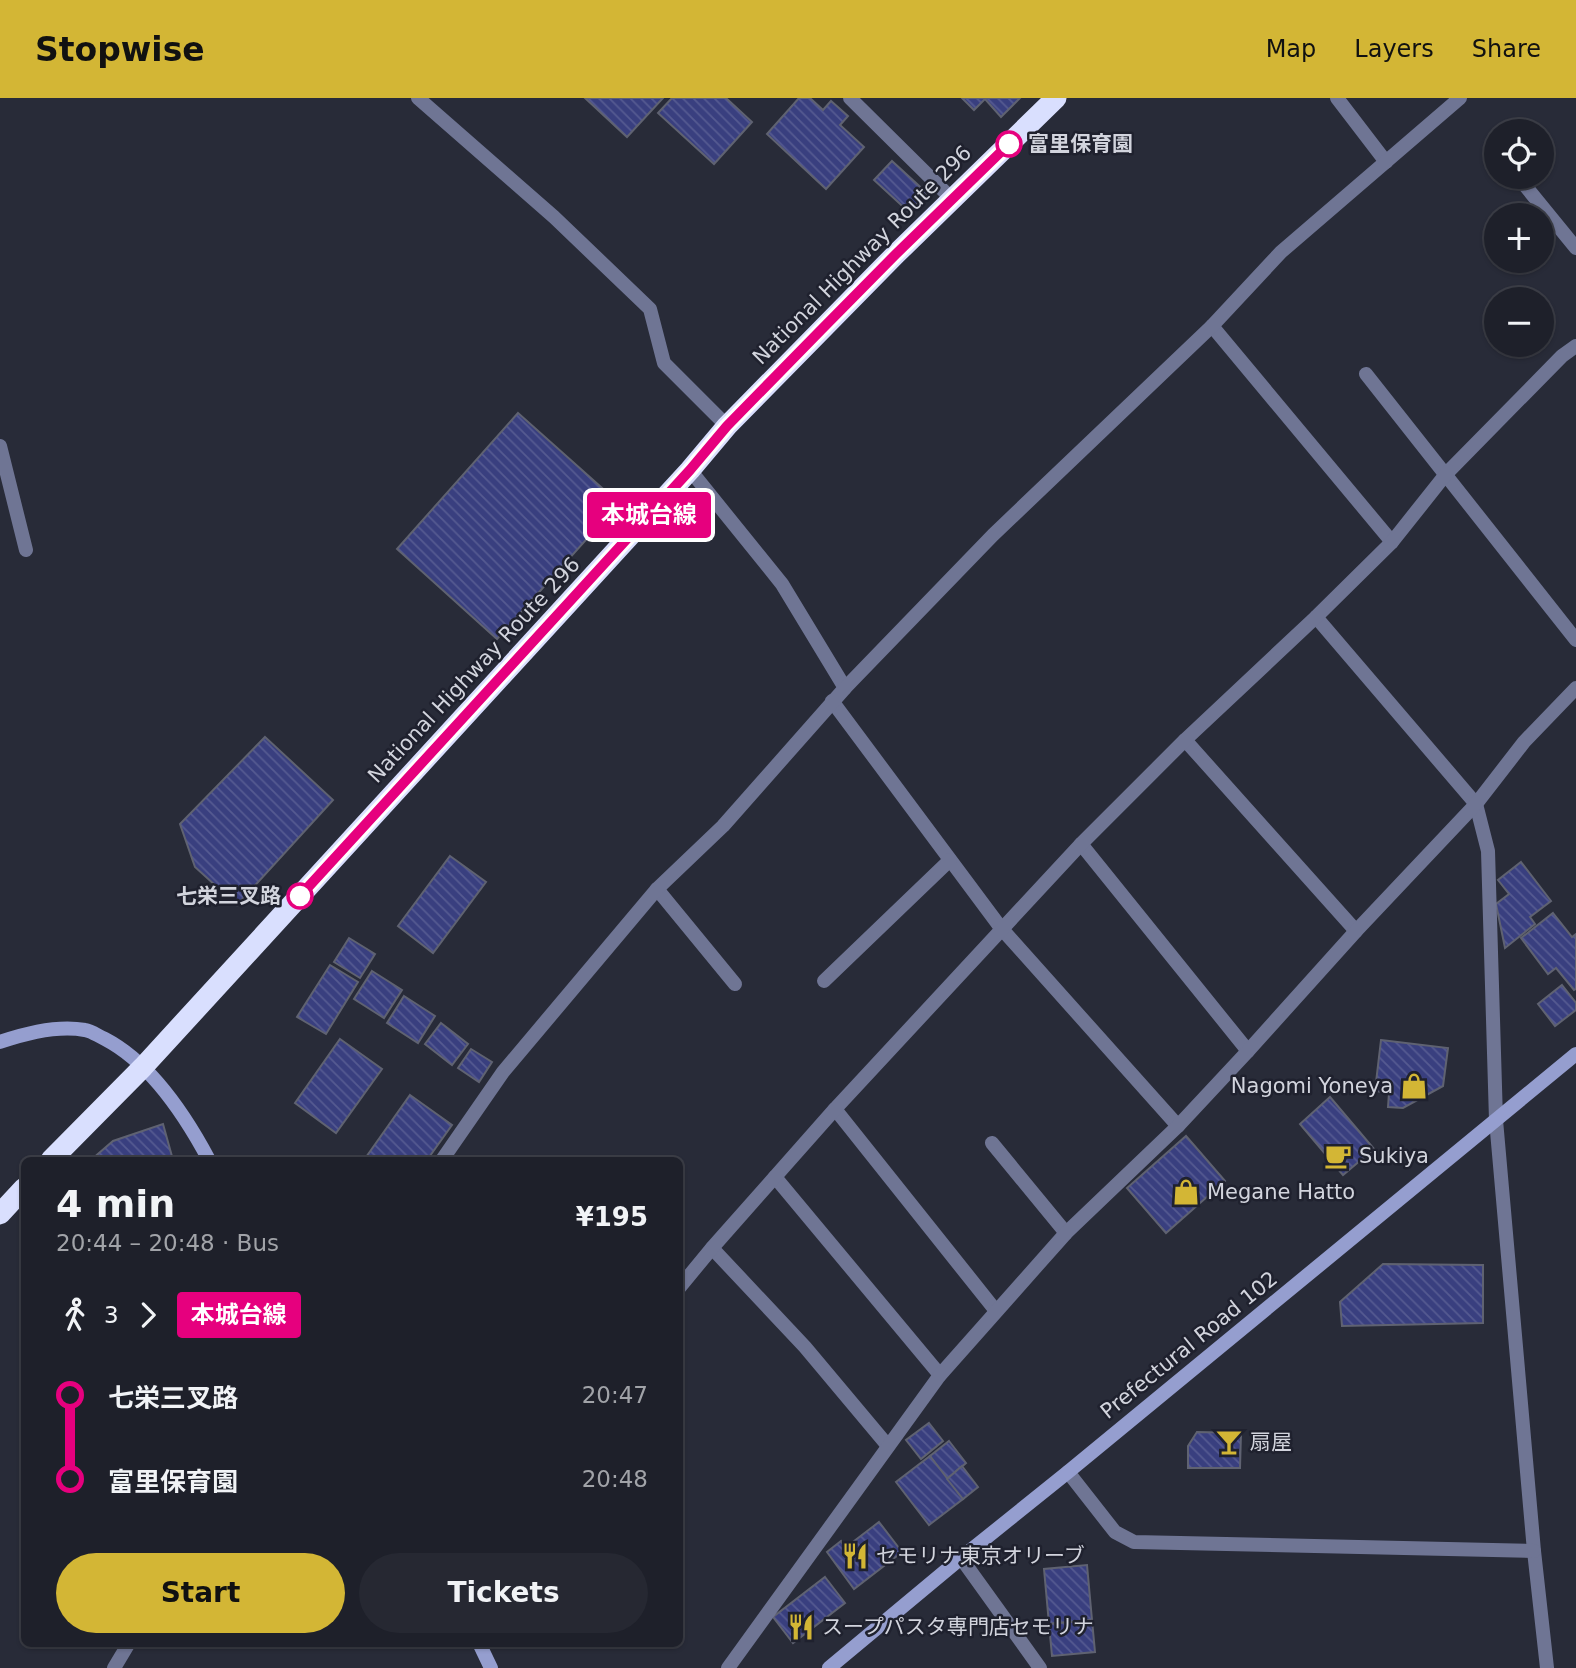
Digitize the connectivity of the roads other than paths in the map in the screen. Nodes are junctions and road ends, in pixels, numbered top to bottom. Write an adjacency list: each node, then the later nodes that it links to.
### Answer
1 (418, 98): 13 (street)
2 (850, 98): 8 (street)
3 (1056, 98): 8 (highway, National Highway Route 296)
4 (1338, 98): 6 (street)
5 (1460, 98): 6 (street)
6 (1386, 162): 10 (street)
7 (1528, 189): 9 (street)
8 (952, 199): 13 (highway, National Highway Route 296)
9 (1576, 248)
10 (1212, 326): 17 (street); 21 (street)
11 (1576, 346): 16 (street)
12 (1366, 374): 16 (street)
13 (727, 426): 15 (highway, National Highway Route 296)
14 (0, 446): 18 (street)
15 (690, 470): 21 (street); 36 (highway, National Highway Route 296)
16 (1446, 474): 17 (street); 20 (street)
17 (1392, 542): 19 (street)
18 (26, 550)
19 (1316, 617): 24 (street); 25 (street)
20 (1576, 640)
21 (845, 688): 23 (street)
22 (1576, 688): 25 (street)
23 (832, 701): 27 (street); 28 (street)
24 (1185, 740): 26 (street); 30 (street)
25 (1476, 804): 30 (street); 38 (street)
26 (1081, 844): 29 (street); 34 (street)
27 (950, 860): 29 (street); 31 (street)
28 (657, 889): 32 (street); 43 (street)
29 (1001, 928): 37 (street); 39 (street)
30 (1356, 931): 34 (street)
31 (824, 981)
32 (734, 984)
33 (0, 1042): 36 (main road)
34 (1248, 1051): 39 (street)
35 (1576, 1054): 38 (main road, Prefectural Road 102)
36 (143, 1068): 41 (highway, National Highway Route 296); 42 (main road)
37 (835, 1109): 44 (street); 50 (street)
38 (1496, 1120): 53 (main road, Prefectural Road 102); 54 (street)
39 (1178, 1126): 47 (street)
40 (992, 1143): 47 (street)
41 (54, 1157)
42 (207, 1157)
43 (444, 1157)
44 (775, 1177): 48 (street); 51 (street)
45 (21, 1191): 46 (highway)
46 (0, 1214)
47 (1066, 1233): 50 (street)
48 (712, 1248): 49 (street); 52 (street)
49 (683, 1283)
50 (996, 1311): 51 (street)
51 (940, 1375): 52 (street)
52 (888, 1446): 60 (street)
53 (1068, 1472): 54 (street); 55 (main road, Prefectural Road 102)
54 (1534, 1551): 63 (street)
55 (961, 1558): 61 (main road, Prefectural Road 102); 62 (street)
56 (127, 1647): 58 (street)
57 (481, 1647): 59 (main road)
58 (114, 1668)
59 (491, 1668)
60 (728, 1668)
61 (830, 1668)
62 (1040, 1668)
63 (1547, 1668)

